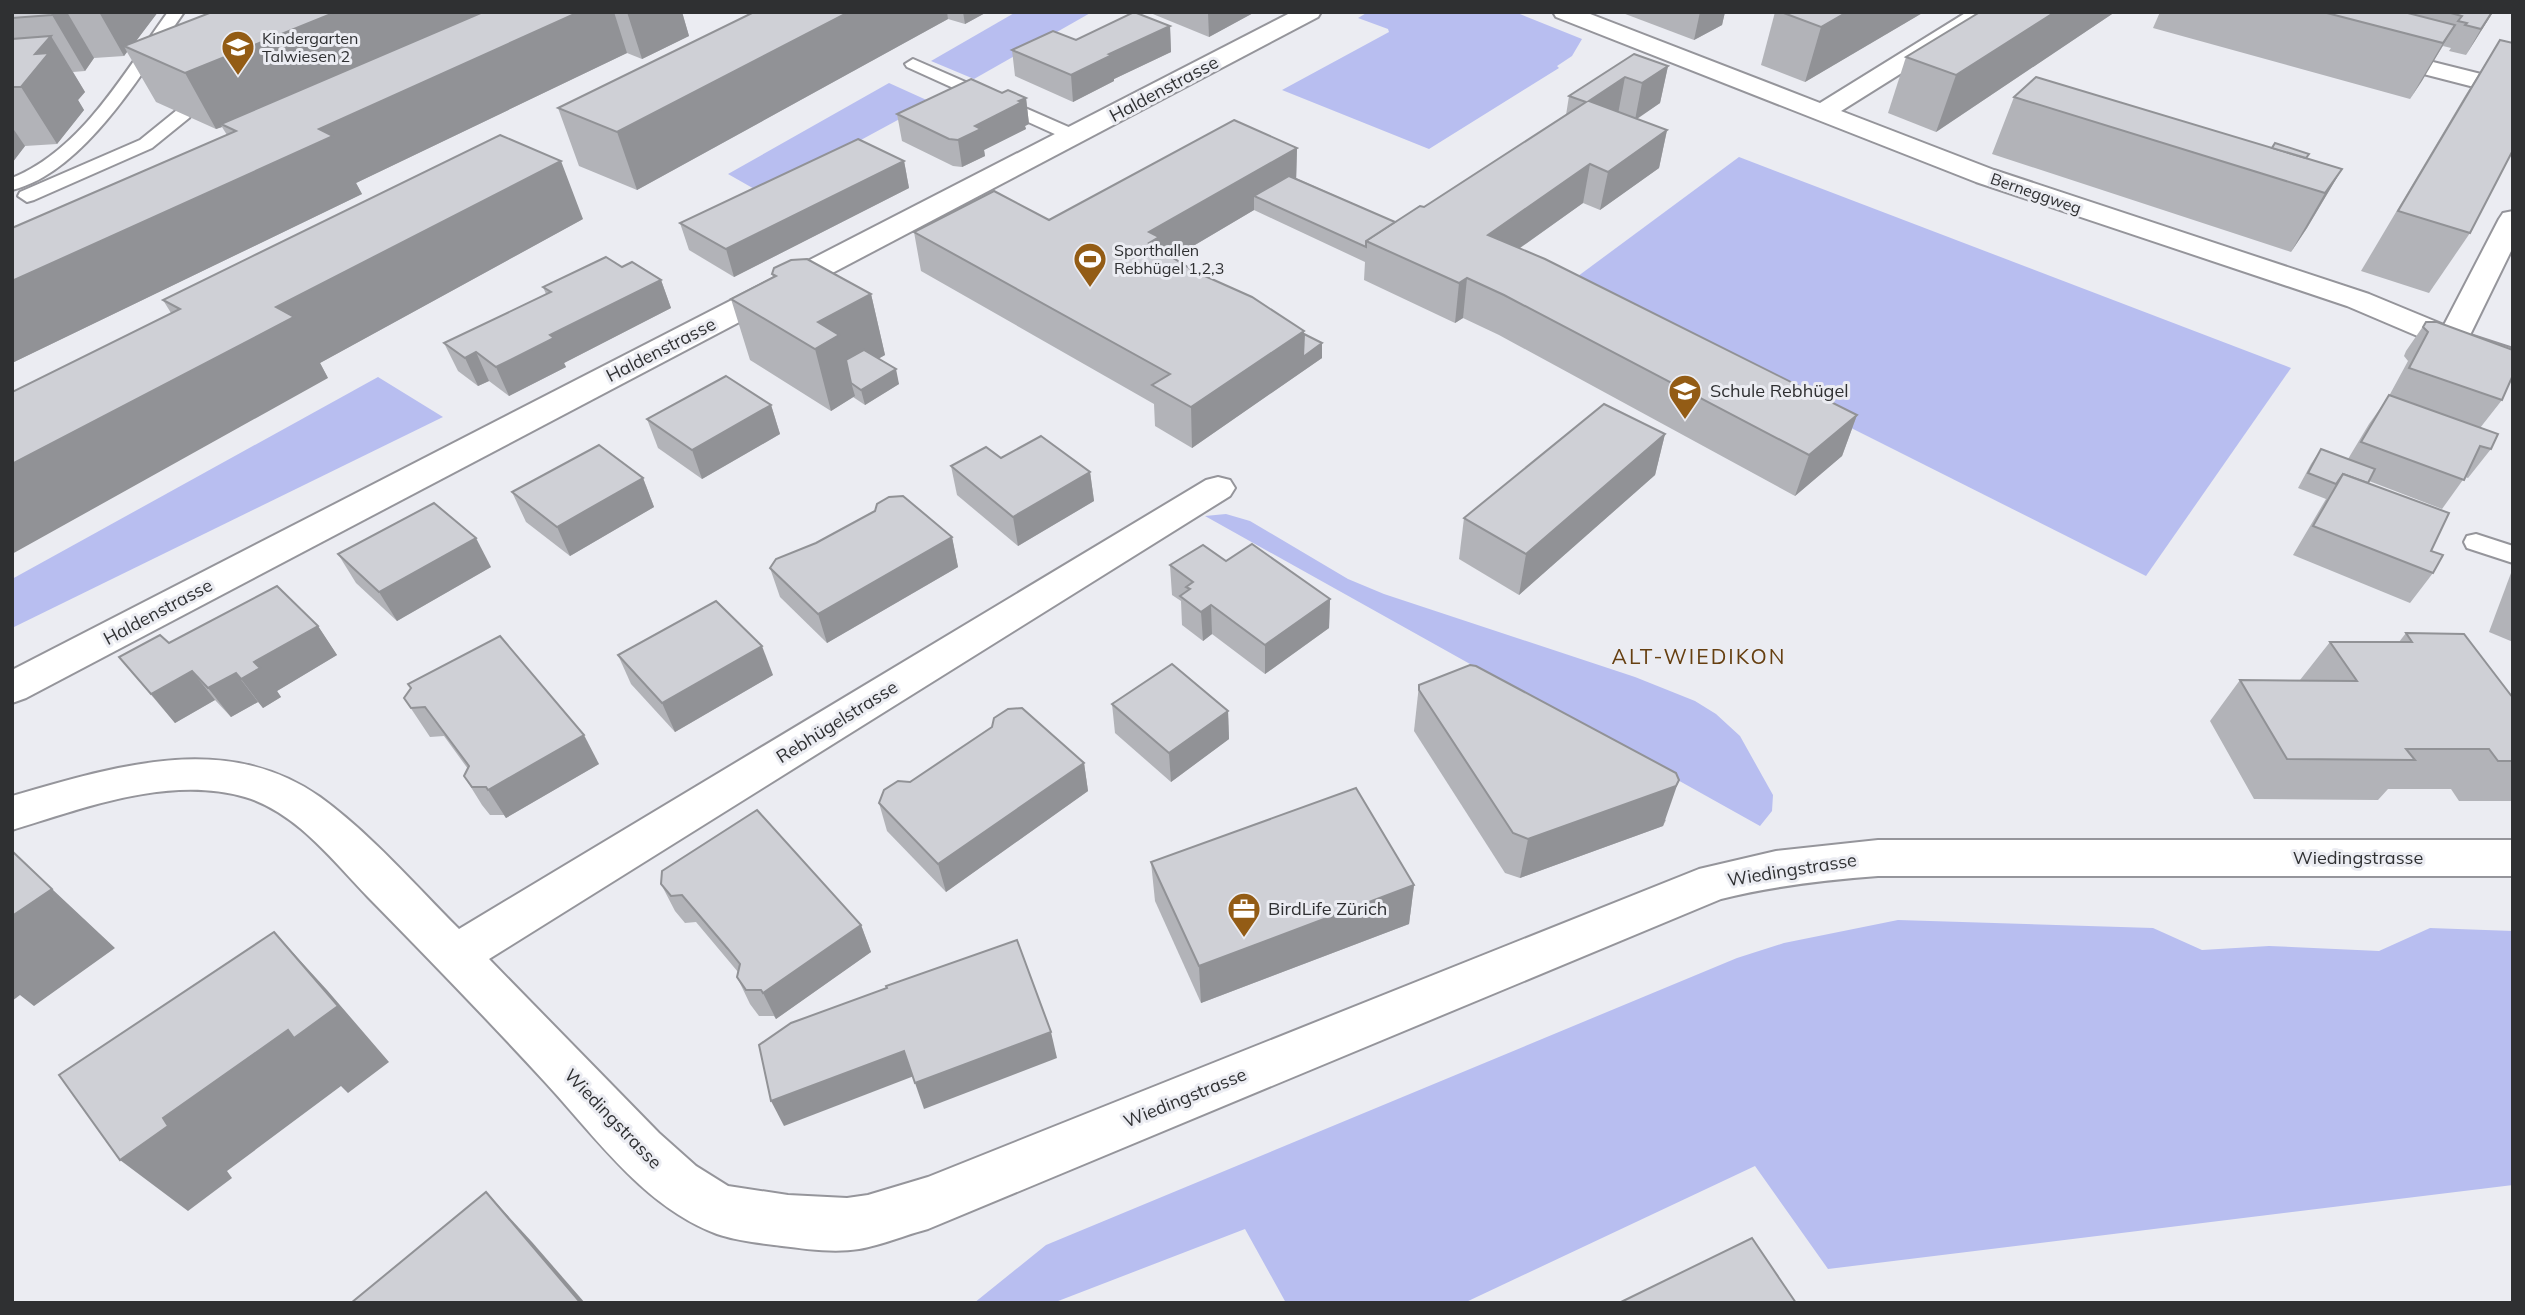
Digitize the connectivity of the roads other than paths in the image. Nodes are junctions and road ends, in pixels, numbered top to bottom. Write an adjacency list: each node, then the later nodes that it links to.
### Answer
1 (176, 12): 11 (lane)
2 (1310, 12): 10 (street, Haldenstrasse)
3 (1564, 12): 8 (street, Berneggweg)
4 (1983, 12): 8 (street)
5 (2350, 48): 7 (street)
6 (913, 64): 10 (lane)
7 (2513, 89)
8 (1821, 113): 14 (street, Berneggweg)
9 (183, 114): 12 (lane)
10 (1074, 136): 19 (street, Haldenstrasse)
11 (12, 185)
12 (12, 202)
13 (2513, 219): 14 (street)
14 (2452, 339): 15 (street, Berneggweg)
15 (2513, 359)
16 (1218, 488): 22 (street, Rebhügelstrasse)
17 (2476, 542): 18 (lane)
18 (2513, 555)
19 (12, 688)
20 (12, 813): 22 (street, Wiedingstrasse)
21 (2513, 858): 22 (street, Wiedingstrasse)
22 (456, 955)

